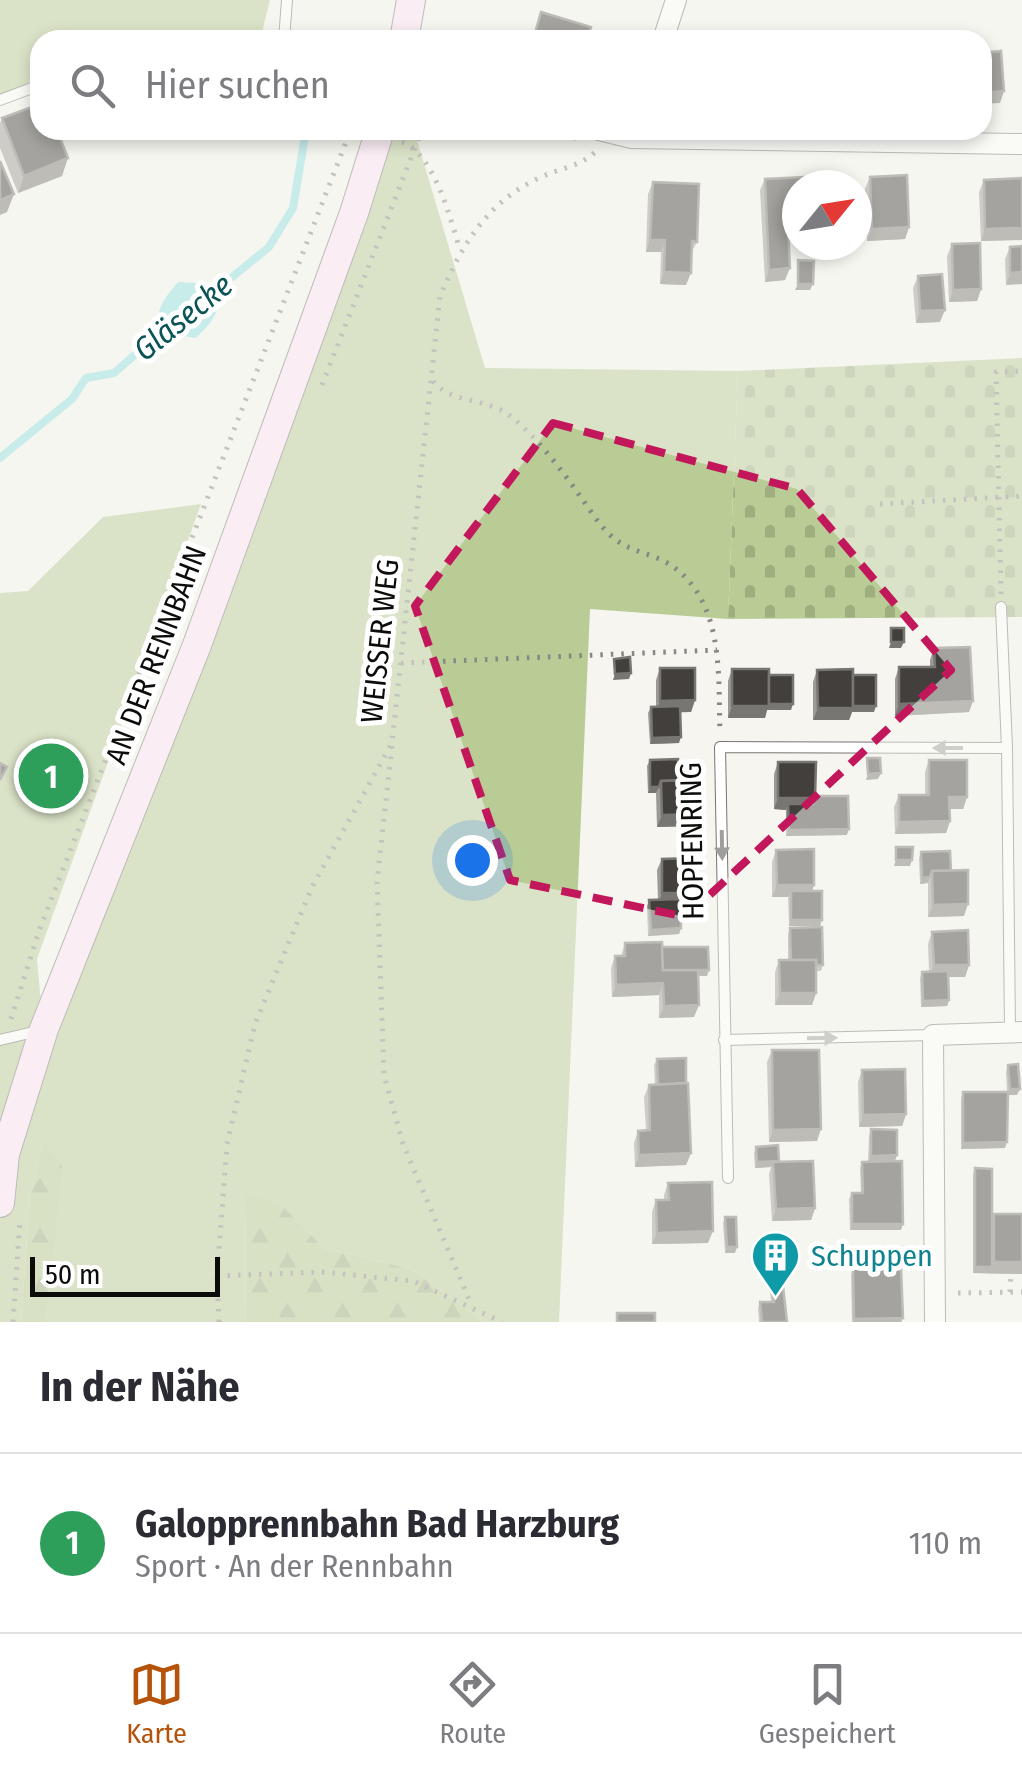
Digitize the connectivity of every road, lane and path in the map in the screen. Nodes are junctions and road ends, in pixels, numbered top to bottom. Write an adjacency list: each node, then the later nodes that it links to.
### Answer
1 (287, 0): 4 (lane)
2 (411, 0): 5 (main road)
3 (676, 0): 6 (street)
4 (285, 30)
5 (406, 30)
6 (666, 30)
7 (30, 88): 8 (lane)
8 (0, 100)
9 (346, 140): 30 (path)
10 (377, 140): 27 (main road, AN DER RENNBAHN)
11 (417, 140): 15 (path)
12 (600, 140): 15 (path, WEISSER WEG)
13 (866, 140): 14 (street)
14 (1022, 144)
15 (460, 250): 17 (path, WEISSER WEG)
16 (1022, 371): 19 (path)
17 (432, 378): 22 (path); 23 (path, WEISSER WEG)
18 (1022, 496): 19 (path)
19 (1000, 498): 20 (path); 21 (path)
20 (880, 504)
21 (1002, 606): 26 (lane)
22 (717, 650): 23 (path); 25 (path)
23 (401, 663): 24 (path, WEISSER WEG)
24 (392, 743): 35 (path, WEISSER WEG); 39 (path)
25 (720, 748): 26 (lane, HOPFENRING, one-way to 25); 31 (lane, HOPFENRING, one-way to 31)
26 (1006, 748): 28 (lane)
27 (44, 1030): 30 (lane); 33 (main road, AN DER RENNBAHN)
28 (1016, 1032): 29 (street)
29 (933, 1035): 31 (lane, one-way to 29); 38 (street)
30 (2, 1039)
31 (724, 1040): 32 (lane, HOPFENRING)
32 (728, 1178)
33 (0, 1204)
34 (1011, 1274): 36 (path)
35 (217, 1276): 39 (path); 40 (path, WEISSER WEG)
36 (1010, 1292): 37 (path); 38 (path)
37 (1022, 1292)
38 (935, 1293): 42 (street)
39 (472, 1306): 41 (path)
40 (219, 1322)
41 (502, 1322)
42 (936, 1322)

